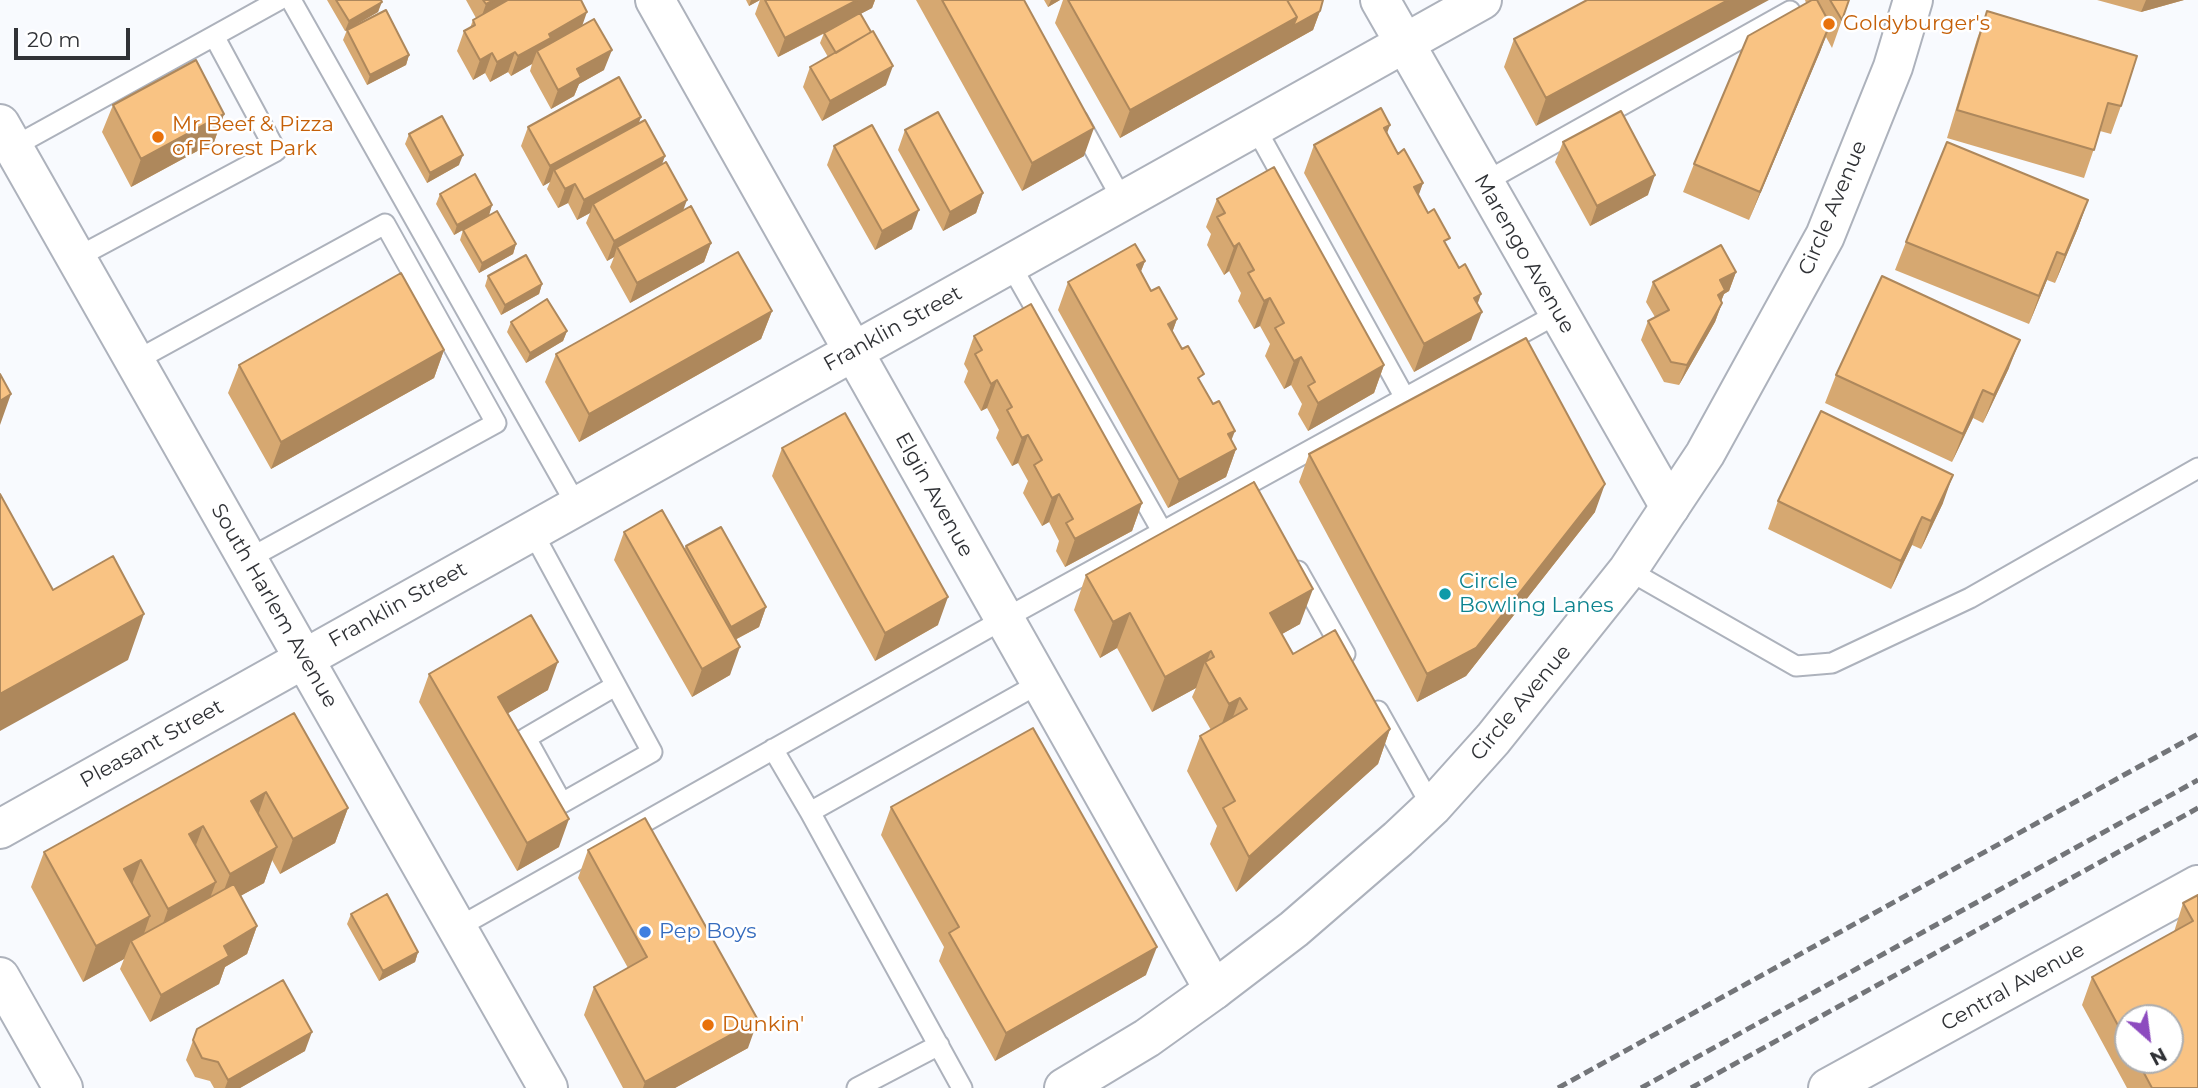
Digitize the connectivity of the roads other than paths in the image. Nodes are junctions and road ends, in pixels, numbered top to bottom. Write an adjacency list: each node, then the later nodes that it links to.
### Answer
1 (279, 0): 8 (lane)
2 (290, 0): 22 (lane)
3 (655, 0): 18 (street, Elgin Avenue)
4 (1380, 0): 9 (street, Marengo Avenue)
5 (1482, 0): 9 (street, Franklin Street)
6 (1913, 0): 23 (street, Circle Avenue)
7 (1790, 10): 13 (lane)
8 (214, 36): 12 (lane); 15 (lane)
9 (1405, 43): 11 (street, Franklin Street); 13 (street, Marengo Avenue)
10 (1071, 108): 14 (lane)
11 (1255, 127): 14 (street, Franklin Street); 20 (lane)
12 (6, 135): 15 (street, South Harlem Avenue)
13 (1483, 183): 17 (street, Marengo Avenue)
14 (1123, 201): 16 (street, Franklin Street)
15 (76, 258): 19 (street, South Harlem Avenue)
16 (1010, 264): 18 (street, Franklin Street); 25 (lane)
17 (1557, 314): 20 (lane); 23 (street, Marengo Avenue)
18 (854, 351): 22 (street, Franklin Street); 29 (street, Elgin Avenue)
19 (135, 361): 27 (street, South Harlem Avenue); 27 (lane)
20 (1405, 398): 25 (lane)
21 (2198, 468): 28 (lane)
22 (577, 506): 24 (street, Franklin Street)
23 (1670, 507): 28 (street, Circle Avenue)
24 (532, 531): 30 (street, Franklin Street); 33 (lane)
25 (1162, 531): 29 (lane)
26 (1289, 555): 31 (lane)
27 (248, 559): 30 (street, South Harlem Avenue)
28 (1628, 570): 36 (street, Circle Avenue)
29 (1004, 618): 32 (street, Elgin Avenue); 35 (lane)
30 (304, 658): 38 (street, Pleasant Street); 40 (street, South Harlem Avenue)
31 (1357, 674)
32 (1040, 683): 37 (lane); 42 (street, Elgin Avenue)
33 (615, 687): 33 (lane)
34 (1371, 698): 36 (lane)
35 (773, 749): 37 (lane); 40 (lane)
36 (1432, 807): 42 (street, Circle Avenue)
37 (810, 812): 43 (lane)
38 (0, 829)
39 (2198, 885): 49 (street, Central Avenue)
40 (457, 928): 45 (street, South Harlem Avenue)
41 (0, 977): 44 (street)
42 (1214, 990): 48 (street, Circle Avenue)
43 (939, 1045): 46 (lane); 47 (lane)
44 (62, 1088)
45 (548, 1088)
46 (857, 1088)
47 (962, 1088)
48 (1064, 1088)
49 (1828, 1088)

